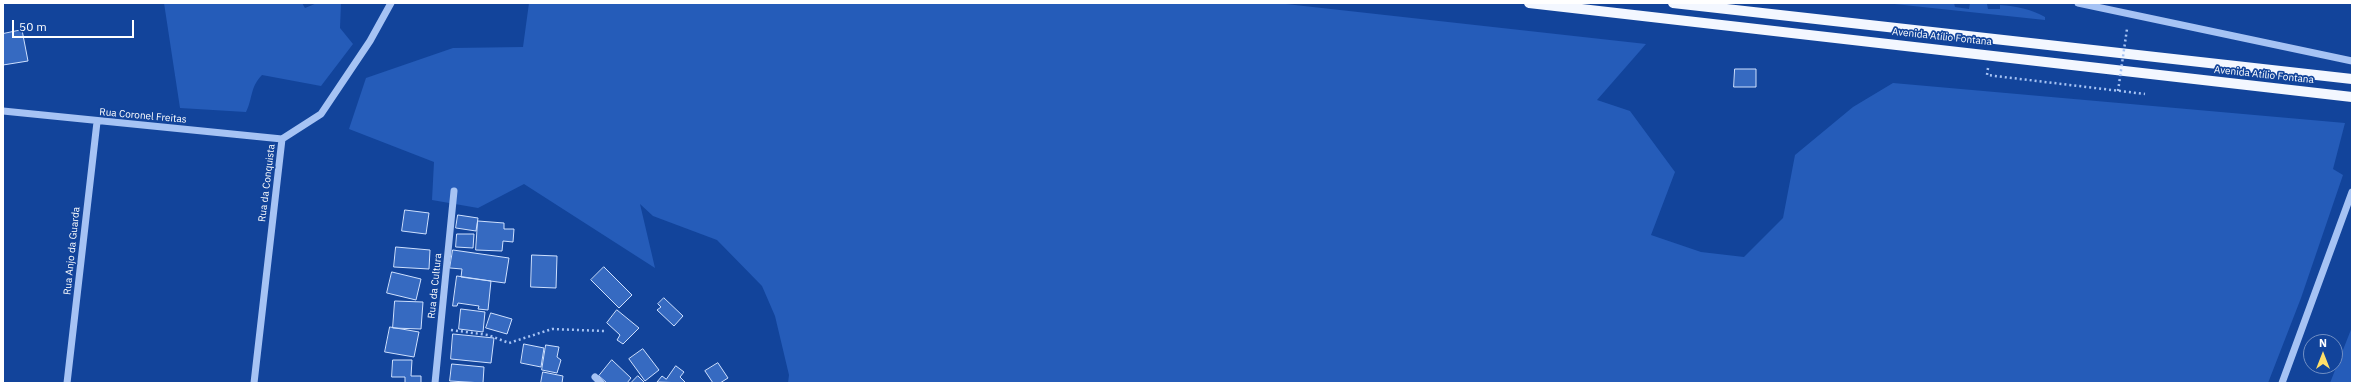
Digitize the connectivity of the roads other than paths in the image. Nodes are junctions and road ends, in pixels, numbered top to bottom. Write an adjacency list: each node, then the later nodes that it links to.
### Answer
1 (391, 3): 10 (street, Rua da Conquista)
2 (1530, 3): 7 (main road, Avenida Atílio Fontana)
3 (1673, 3): 6 (main road, Avenida Atílio Fontana)
4 (2078, 3): 5 (street)
5 (2352, 61)
6 (2352, 79)
7 (2352, 97)
8 (3, 111): 9 (street, Rua Coronel Freitas)
9 (97, 122): 10 (street, Rua Coronel Freitas); 14 (street, Rua Anjo da Guarda)
10 (282, 139): 15 (street, Rua da Conquista)
11 (454, 192): 16 (street, Rua da Cultura)
12 (2352, 192): 18 (street)
13 (595, 377): 17 (street)
14 (67, 383)
15 (254, 383)
16 (435, 383)
17 (601, 383)
18 (2282, 383)

